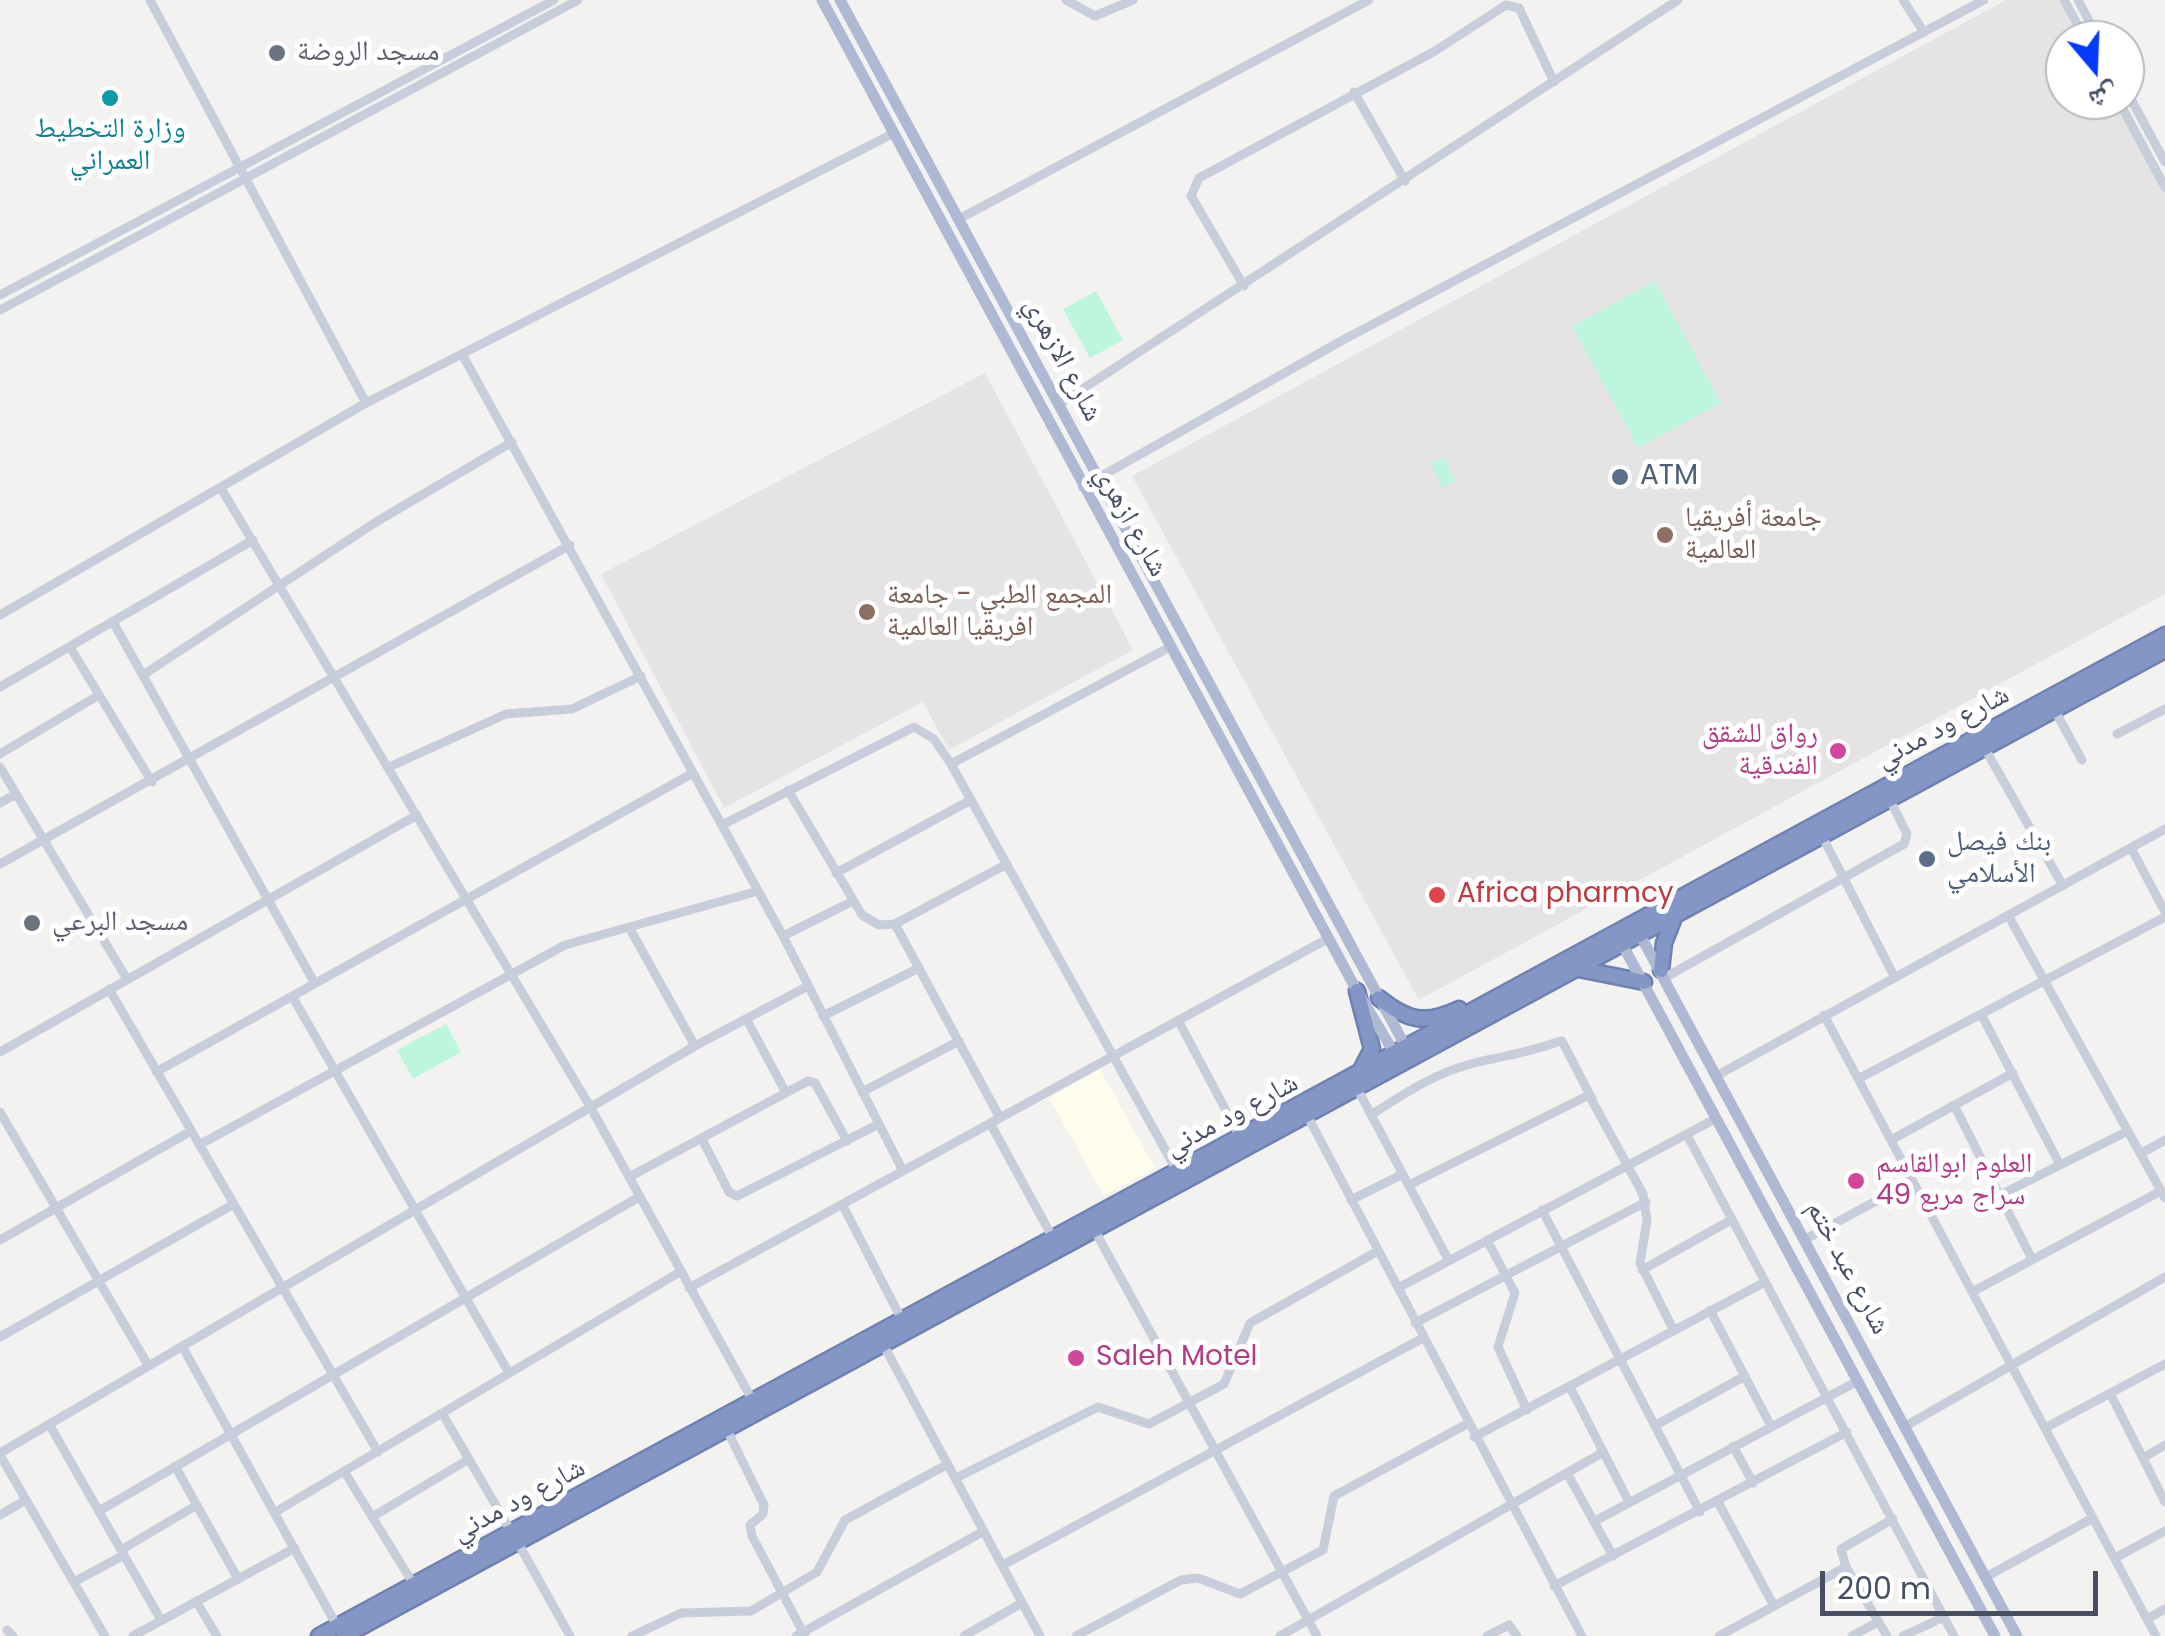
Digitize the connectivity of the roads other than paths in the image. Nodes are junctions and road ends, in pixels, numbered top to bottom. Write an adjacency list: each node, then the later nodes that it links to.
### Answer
1 (150, 0): 19 (street)
2 (554, 0): 19 (street)
3 (578, 0): 20 (street)
4 (822, 0): 17 (main road, شارع ازهري)
5 (840, 0): 23 (main road, شارع الازهري)
6 (1066, 0): 7 (street)
7 (1133, 0)
8 (1369, 0): 23 (street)
9 (1678, 0): 13 (street)
10 (1903, 0): 12 (street)
11 (1984, 0): 12 (street)
12 (1924, 32): 31 (street)
13 (1554, 82): 14 (street); 21 (street)
14 (1354, 92): 21 (street); 24 (street)
15 (2129, 120): 22 (street)
16 (2142, 120): 18 (street)
17 (894, 133): 27 (street); 32 (main road, شارع ازهري)
18 (2165, 162)
19 (241, 166): 20 (street); 25 (street)
20 (248, 180): 26 (street); 28 (street)
21 (1405, 181): 24 (street)
22 (2165, 187)
23 (959, 219): 29 (main road, شارع الازهري)
24 (1244, 286): 29 (street)
25 (0, 295)
26 (0, 310)
27 (462, 354): 28 (street); 30 (street)
28 (366, 404): 33 (street)
29 (1058, 405): 31 (main road, شارع الازهري)
30 (512, 442): 35 (street); 36 (street)
31 (1097, 478): 32 (street); 74 (main road, شارع الازهري)
32 (1082, 486): 41 (main road, شارع ازهري)
33 (222, 490): 34 (street); 37 (street)
34 (252, 540): 36 (street); 38 (street)
35 (570, 545): 44 (street); 45 (street)
36 (281, 585): 43 (street); 44 (street)
37 (0, 614)
38 (113, 622): 40 (street); 43 (street)
39 (2165, 635): 87 (highway, شارع ود مدني)
40 (70, 647): 46 (street); 47 (street)
41 (1170, 647): 55 (street); 76 (main road, شارع ازهري)
42 (2164, 654): 48 (highway, شارع ود مدني)
43 (146, 673): 54 (street)
44 (335, 675): 54 (street); 57 (street)
45 (641, 676): 57 (street); 58 (street)
46 (0, 688)
47 (99, 695): 52 (street); 59 (street)
48 (2054, 709): 51 (highway, شارع ود مدني); 53 (street)
49 (2165, 710): 50 (street)
50 (2117, 734)
51 (1984, 747): 62 (highway, شارع ود مدني); 77 (street)
52 (0, 754)
53 (2082, 760)
54 (191, 761): 59 (street); 80 (street)
55 (951, 764): 60 (street); 63 (street)
56 (0, 767): 61 (street)
57 (389, 767): 65 (street)
58 (693, 773): 66 (street); 79 (street)
59 (152, 782): 69 (street)
60 (788, 790): 66 (street); 73 (street)
61 (16, 794): 64 (street); 69 (street)
62 (1888, 798): 68 (highway, شارع ود مدني); 75 (street)
63 (972, 800): 72 (street); 73 (street)
64 (0, 803)
65 (417, 816): 79 (street); 80 (street)
66 (722, 825): 78 (street)
67 (2165, 829): 70 (street)
68 (1821, 834): 75 (street); 82 (highway, شارع ود مدني)
69 (43, 838): 71 (street); 97 (street)
70 (2132, 848): 77 (street); 84 (street)
71 (0, 864)
72 (1008, 864): 85 (street); 114 (street)
73 (836, 872): 81 (street)
74 (1313, 879): 76 (main road); 105 (main road, شارع الازهري)
75 (1844, 879): 95 (street); 96 (street)
76 (1300, 885): 89 (main road, شارع ازهري)
77 (2062, 886): 83 (street)
78 (758, 891): 86 (street); 88 (street)
79 (466, 897): 94 (street); 99 (street)
80 (267, 899): 97 (street); 99 (street)
81 (853, 901): 85 (street); 88 (street)
82 (1675, 915): 87 (highway, شارع ود مدني); 95 (highway)
83 (2008, 915): 96 (street); 98 (street)
84 (2165, 915): 98 (street)
85 (896, 924): 92 (street)
86 (629, 927): 94 (street); 112 (street)
87 (1637, 929): 90 (highway, شارع ود مدني); 95 (main road, شارع عبد ختم)
88 (783, 936): 101 (street)
89 (1329, 938): 103 (main road, شارع ازهري); 110 (street)
90 (1619, 939): 91 (highway, شارع ود مدني); 93 (highway, شارع ود مدني); 100 (main road, شارع عبد ختم)
91 (1580, 951): 105 (highway); 115 (highway, شارع ود مدني)
92 (920, 968): 108 (street); 111 (street)
93 (1578, 970): 100 (highway); 115 (highway, شارع ود مدني)
94 (511, 972): 116 (street); 125 (street)
95 (1663, 974): 119 (main road, شارع عبد ختم)
96 (1894, 976): 107 (street)
97 (127, 979): 102 (street)
98 (2044, 981): 106 (street); 134 (street)
99 (314, 982): 104 (street)
100 (1644, 982): 130 (main road, شارع عبد ختم)
101 (808, 986): 108 (street); 109 (street)
102 (109, 989): 113 (street); 117 (street)
103 (1356, 991): 115 (main road, شارع ازهري); 121 (highway)
104 (292, 996): 116 (street); 117 (street)
105 (1379, 998): 115 (main road, شارع الازهري)
106 (1981, 1014): 118 (street); 120 (street)
107 (1824, 1015): 119 (street); 120 (street)
108 (823, 1016): 122 (street)
109 (748, 1020): 112 (street); 123 (street)
110 (1178, 1020): 114 (street); 138 (street)
111 (959, 1041): 122 (street); 129 (street)
112 (695, 1046): 125 (street)
113 (0, 1052)
114 (1114, 1055): 129 (street); 147 (street)
115 (1404, 1056): 121 (highway, شارع ود مدني)
116 (335, 1071): 142 (street); 161 (street)
117 (156, 1072): 135 (street)
118 (2013, 1073): 124 (street); 144 (street)
119 (1716, 1076): 167 (main road, شارع عبد ختم)
120 (1858, 1079): 139 (street)
121 (1355, 1085): 127 (street); 128 (highway, شارع ود مدني); 138 (highway, شارع ود مدني)
122 (862, 1092): 133 (street)
123 (786, 1093): 137 (street); 141 (street)
124 (1954, 1106): 139 (street); 153 (street)
125 (590, 1108): 149 (street); 161 (street)
126 (0, 1112): 159 (street)
127 (1371, 1115): 131 (street); 148 (street)
128 (1308, 1117): 155 (street); 163 (highway, شارع ود مدني)
129 (1000, 1118): 132 (street)
130 (1716, 1119): 136 (street); 198 (main road, شارع عبد ختم)
131 (1603, 1120): 145 (street); 151 (street)
132 (990, 1123): 146 (street); 165 (street)
133 (878, 1124): 141 (street); 146 (street)
134 (2128, 1131): 143 (street); 144 (street)
135 (191, 1132): 142 (street); 159 (street)
136 (1687, 1135): 145 (street); 162 (street)
137 (702, 1140): 141 (street); 149 (street)
138 (1242, 1140): 147 (highway, شارع ود مدني)
139 (1891, 1140): 150 (street)
140 (2165, 1140): 143 (street)
141 (847, 1141)
142 (199, 1145): 158 (street)
143 (2140, 1154): 152 (street)
144 (2060, 1164): 153 (street)
145 (1628, 1166): 156 (street); 160 (street)
146 (902, 1171): 157 (street)
147 (1178, 1174): 165 (highway, شارع ود مدني)
148 (1403, 1174): 151 (street); 155 (street)
149 (628, 1177): 154 (street)
150 (1913, 1181): 167 (street); 181 (street)
151 (1409, 1186): 171 (street)
152 (2163, 1194): 170 (street)
153 (2000, 1195): 170 (street)
154 (640, 1197): 173 (street); 182 (street)
155 (1351, 1200): 169 (street)
156 (1646, 1202): 168 (street); 172 (street)
157 (842, 1204): 178 (street); 184 (street)
158 (232, 1205): 176 (street); 180 (street)
159 (56, 1206): 164 (street); 176 (street)
160 (1542, 1210): 166 (street); 168 (street)
161 (415, 1211): 180 (street); 182 (street)
162 (1731, 1220): 172 (street); 177 (street)
163 (1095, 1231): 190 (highway, شارع ود مدني); 202 (street)
164 (0, 1240)
165 (1054, 1240): 184 (highway, شارع ود مدني)
166 (1487, 1240): 171 (street); 174 (street)
167 (1804, 1240): 210 (main road, شارع عبد ختم)
168 (1560, 1246): 174 (street); 191 (street)
169 (1378, 1251): 179 (street); 202 (street)
170 (2032, 1259): 181 (street)
171 (1448, 1261): 179 (street)
172 (1642, 1270): 186 (street)
173 (680, 1272): 178 (street); 195 (street)
174 (1507, 1274): 185 (street); 204 (street)
175 (2165, 1277): 192 (street)
176 (100, 1281): 187 (street); 194 (street)
177 (1765, 1282): 183 (street); 201 (street)
178 (689, 1288): 203 (street)
179 (1398, 1288): 185 (street)
180 (282, 1290): 189 (street); 196 (street)
181 (1972, 1292): 192 (street)
182 (466, 1298): 195 (street); 196 (street)
183 (1710, 1310): 186 (street); 197 (street)
184 (903, 1322): 203 (highway, شارع ود مدني)
185 (1415, 1323): 188 (street)
186 (1673, 1329): 191 (street)
187 (0, 1337)
188 (1423, 1338): 207 (street); 218 (street)
189 (182, 1346): 194 (street); 213 (street)
190 (884, 1346): 203 (highway, شارع ود مدني); 224 (street)
191 (1622, 1358): 199 (street); 208 (street)
192 (2011, 1364): 210 (street); 211 (street)
193 (2165, 1364): 200 (street)
194 (148, 1365): 206 (street)
195 (509, 1373): 205 (street)
196 (334, 1376): 213 (street); 219 (street)
197 (1745, 1376): 208 (street); 209 (street)
198 (1856, 1382): 201 (street); 266 (main road, شارع عبد ختم)
199 (1570, 1387): 204 (street); 220 (street)
200 (2110, 1393): 211 (street); 222 (street)
201 (1827, 1397): 209 (street); 214 (street)
202 (1191, 1403): 218 (street); 229 (street)
203 (756, 1407): 212 (highway, شارع ود مدني); 247 (highway, شارع ود مدني)
204 (1526, 1410): 215 (street)
205 (442, 1413): 219 (street); 223 (street)
206 (49, 1424): 221 (street); 237 (street)
207 (1467, 1424): 215 (street); 254 (street)
208 (1656, 1424): 228 (street)
209 (1771, 1426): 217 (street)
210 (1904, 1427): 255 (main road, شارع عبد ختم)
211 (2045, 1428): 242 (street)
212 (727, 1430): 247 (highway, شارع ود مدني); 260 (street)
213 (232, 1432): 225 (street); 238 (street)
214 (1846, 1432): 230 (street); 243 (street)
215 (1474, 1436): 236 (street)
216 (2165, 1445): 222 (street)
217 (1733, 1446): 228 (street); 230 (street)
218 (1214, 1447): 252 (street); 254 (street)
219 (378, 1452): 226 (street)
220 (1602, 1452): 227 (street); 232 (street)
221 (0, 1454): 231 (street)
222 (2142, 1458): 234 (street)
223 (468, 1459): 241 (street); 247 (street)
224 (948, 1464): 229 (street); 260 (street)
225 (175, 1466): 235 (street); 237 (street)
226 (344, 1471): 238 (street); 241 (street)
227 (1567, 1473): 236 (street); 244 (street)
228 (1680, 1473): 232 (street); 239 (street)
229 (956, 1478): 246 (street)
230 (1754, 1483): 233 (street)
231 (26, 1500): 240 (street); 257 (street)
232 (1630, 1502): 244 (street)
233 (1718, 1502): 239 (street); 264 (street)
234 (2165, 1502)
235 (197, 1506): 249 (street); 256 (street)
236 (1511, 1508): 259 (street); 270 (street)
237 (99, 1511): 249 (street)
238 (276, 1511): 248 (street)
239 (1700, 1512): 250 (street)
240 (0, 1515)
241 (372, 1516): 258 (street)
242 (2093, 1518): 251 (street); 255 (street)
243 (1893, 1519): 253 (street); 267 (street)
244 (1595, 1521): 250 (street)
245 (2165, 1531): 251 (street)
246 (984, 1532): 252 (street); 274 (street)
247 (515, 1538): 258 (highway, شارع ود مدني); 272 (highway, شارع ود مدني); 278 (street)
248 (295, 1548): 256 (street); 272 (street)
249 (122, 1552): 257 (street); 269 (street)
250 (1614, 1556): 259 (street)
251 (2114, 1558): 268 (street)
252 (1003, 1565): 263 (street)
253 (1846, 1567): 264 (street); 271 (street)
254 (1284, 1574): 270 (street); 282 (street)
255 (1986, 1577): 262 (main road, شارع عبد ختم)
256 (238, 1579): 261 (street)
257 (74, 1582): 273 (street)
258 (414, 1585): 272 (highway, شارع ود مدني)
259 (1554, 1586): 287 (street)
260 (781, 1594): 274 (street); 279 (street)
261 (196, 1602): 269 (street); 276 (street)
262 (2000, 1602): 266 (main road); 294 (main road, شارع عبد ختم)
263 (1022, 1603): 280 (street); 281 (street)
264 (1774, 1606): 288 (street)
265 (2165, 1610): 268 (street)
266 (1981, 1612): 293 (main road, شارع عبد ختم)
267 (1944, 1617): 291 (street); 292 (street)
268 (2147, 1619): 295 (street)
269 (161, 1620): 275 (street)
270 (1308, 1620): 283 (street); 284 (street)
271 (1878, 1622): 289 (street); 290 (street)
272 (340, 1631): 277 (highway, شارع ود مدني)
273 (103, 1635)
274 (801, 1635)
275 (132, 1636)
276 (217, 1636)
277 (320, 1636)
278 (570, 1636)
279 (632, 1636)
280 (964, 1636)
281 (1040, 1636)
282 (1076, 1636)
283 (1280, 1636)
284 (1317, 1636)
285 (1487, 1636): 286 (street)
286 (1517, 1636)
287 (1582, 1636)
288 (1719, 1636)
289 (1852, 1636)
290 (1887, 1636)
291 (1903, 1636)
292 (1954, 1636)
293 (1995, 1636)
294 (2017, 1636)
295 (2156, 1636)

